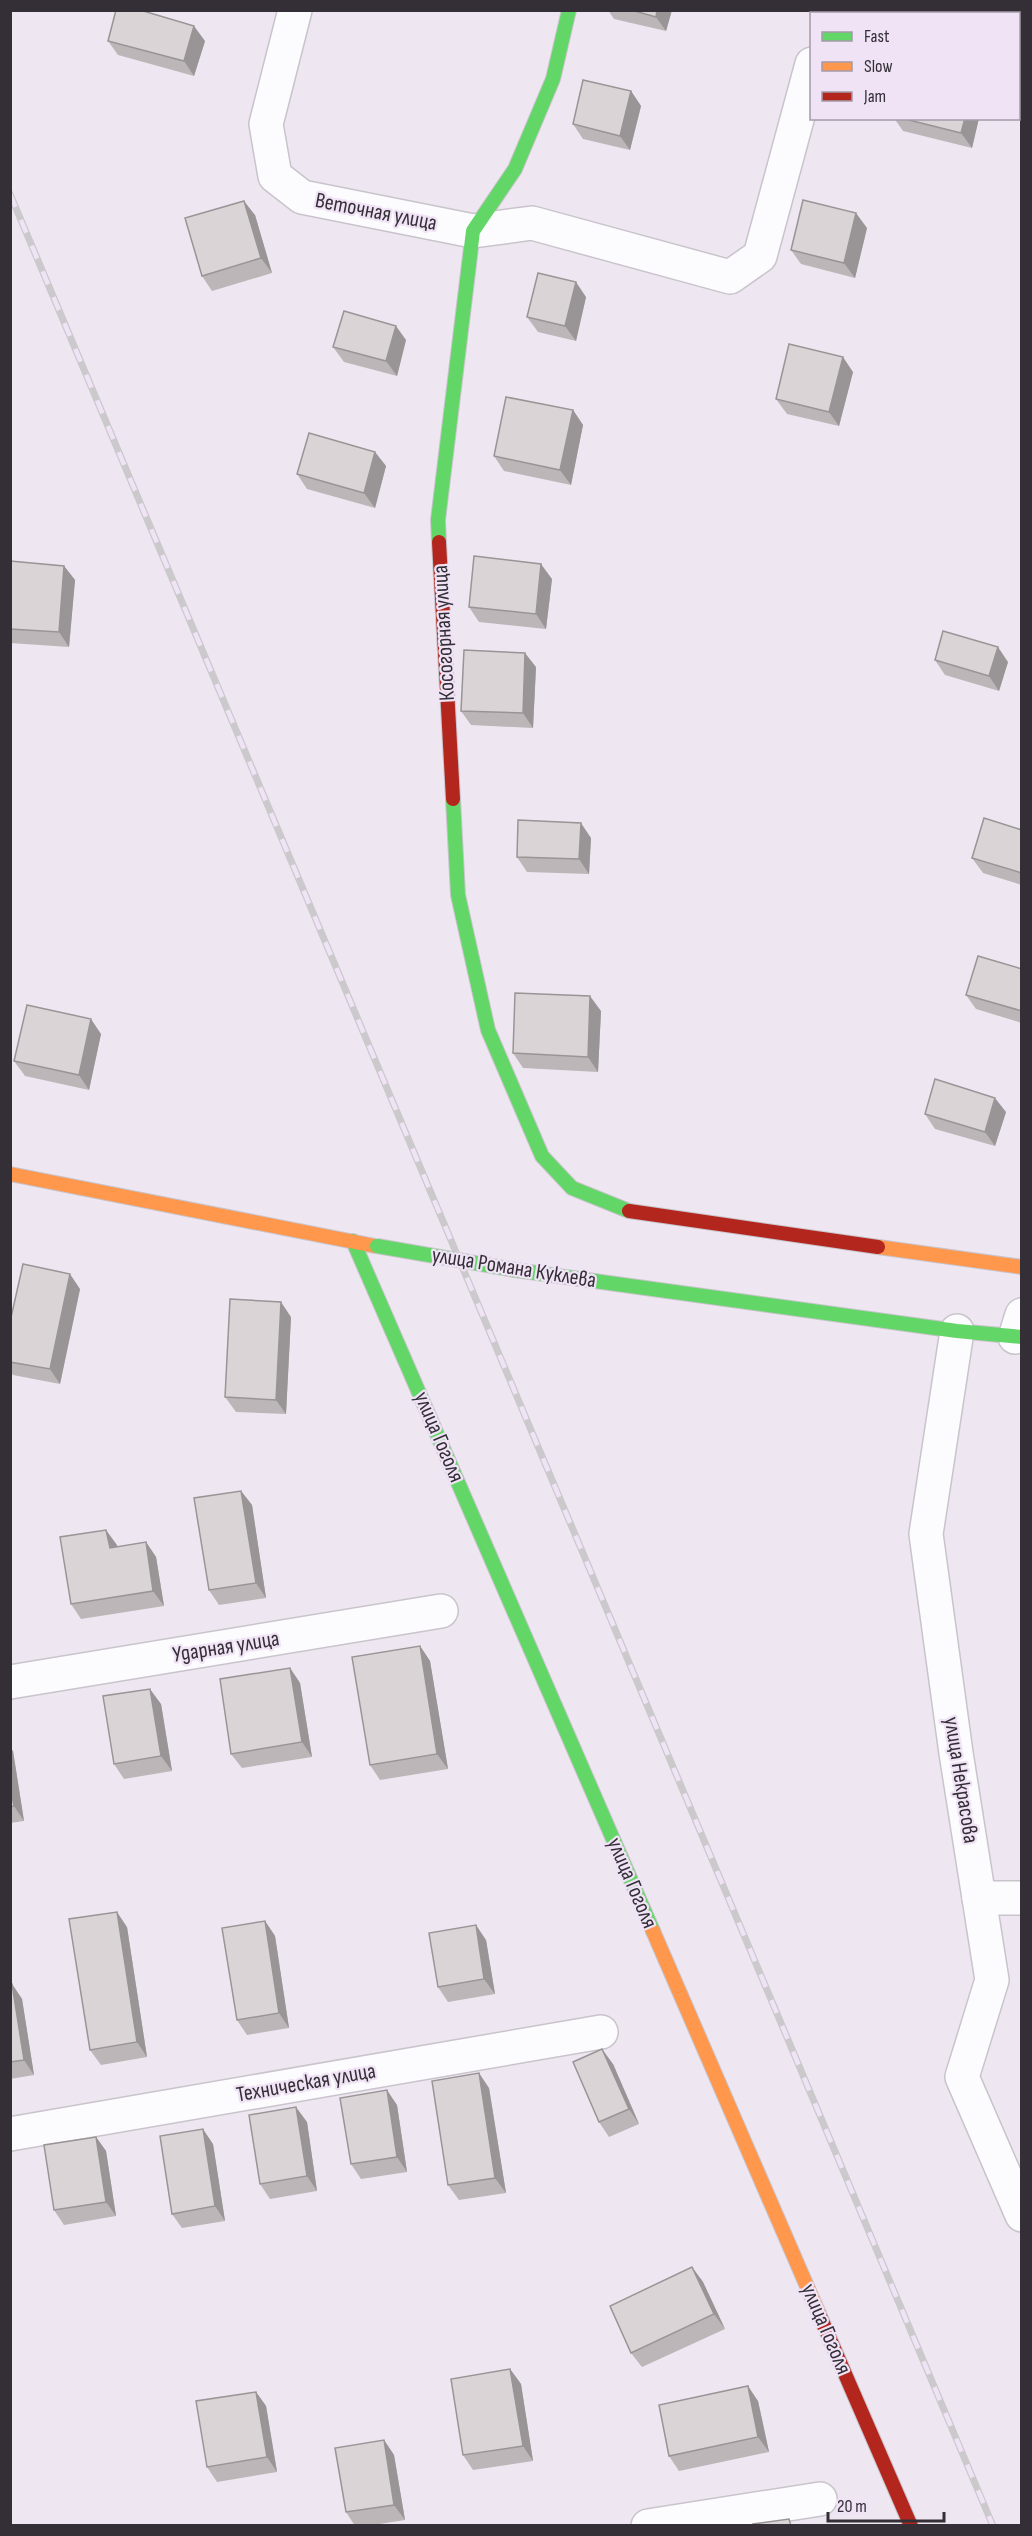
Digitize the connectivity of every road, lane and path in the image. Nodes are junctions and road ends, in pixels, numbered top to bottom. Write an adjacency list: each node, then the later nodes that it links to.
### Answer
1 (295, 10): 4 (street, Веточная улица)
2 (569, 10): 4 (street, Косогорная улица)
3 (810, 71): 4 (street, Веточная улица)
4 (473, 231): 7 (street, Косогорная улица)
5 (10, 1174): 6 (street, улица Романа Куклева)
6 (353, 1241): 9 (street, улица Романа Куклева, bridge); 19 (street, улица Гоголя)
7 (1022, 1267)
8 (1019, 1330): 9 (street, улица Романа Куклева)
9 (957, 1331): 12 (street, улица Некрасова)
10 (441, 1611): 11 (street, Ударная улица)
11 (10, 1682)
12 (979, 1898): 13 (street); 16 (street, улица Некрасова)
13 (1022, 1898)
14 (601, 2032): 15 (street, Техническая улица)
15 (10, 2134)
16 (1022, 2215)
17 (820, 2499): 18 (street)
18 (648, 2526)
19 (911, 2526)

